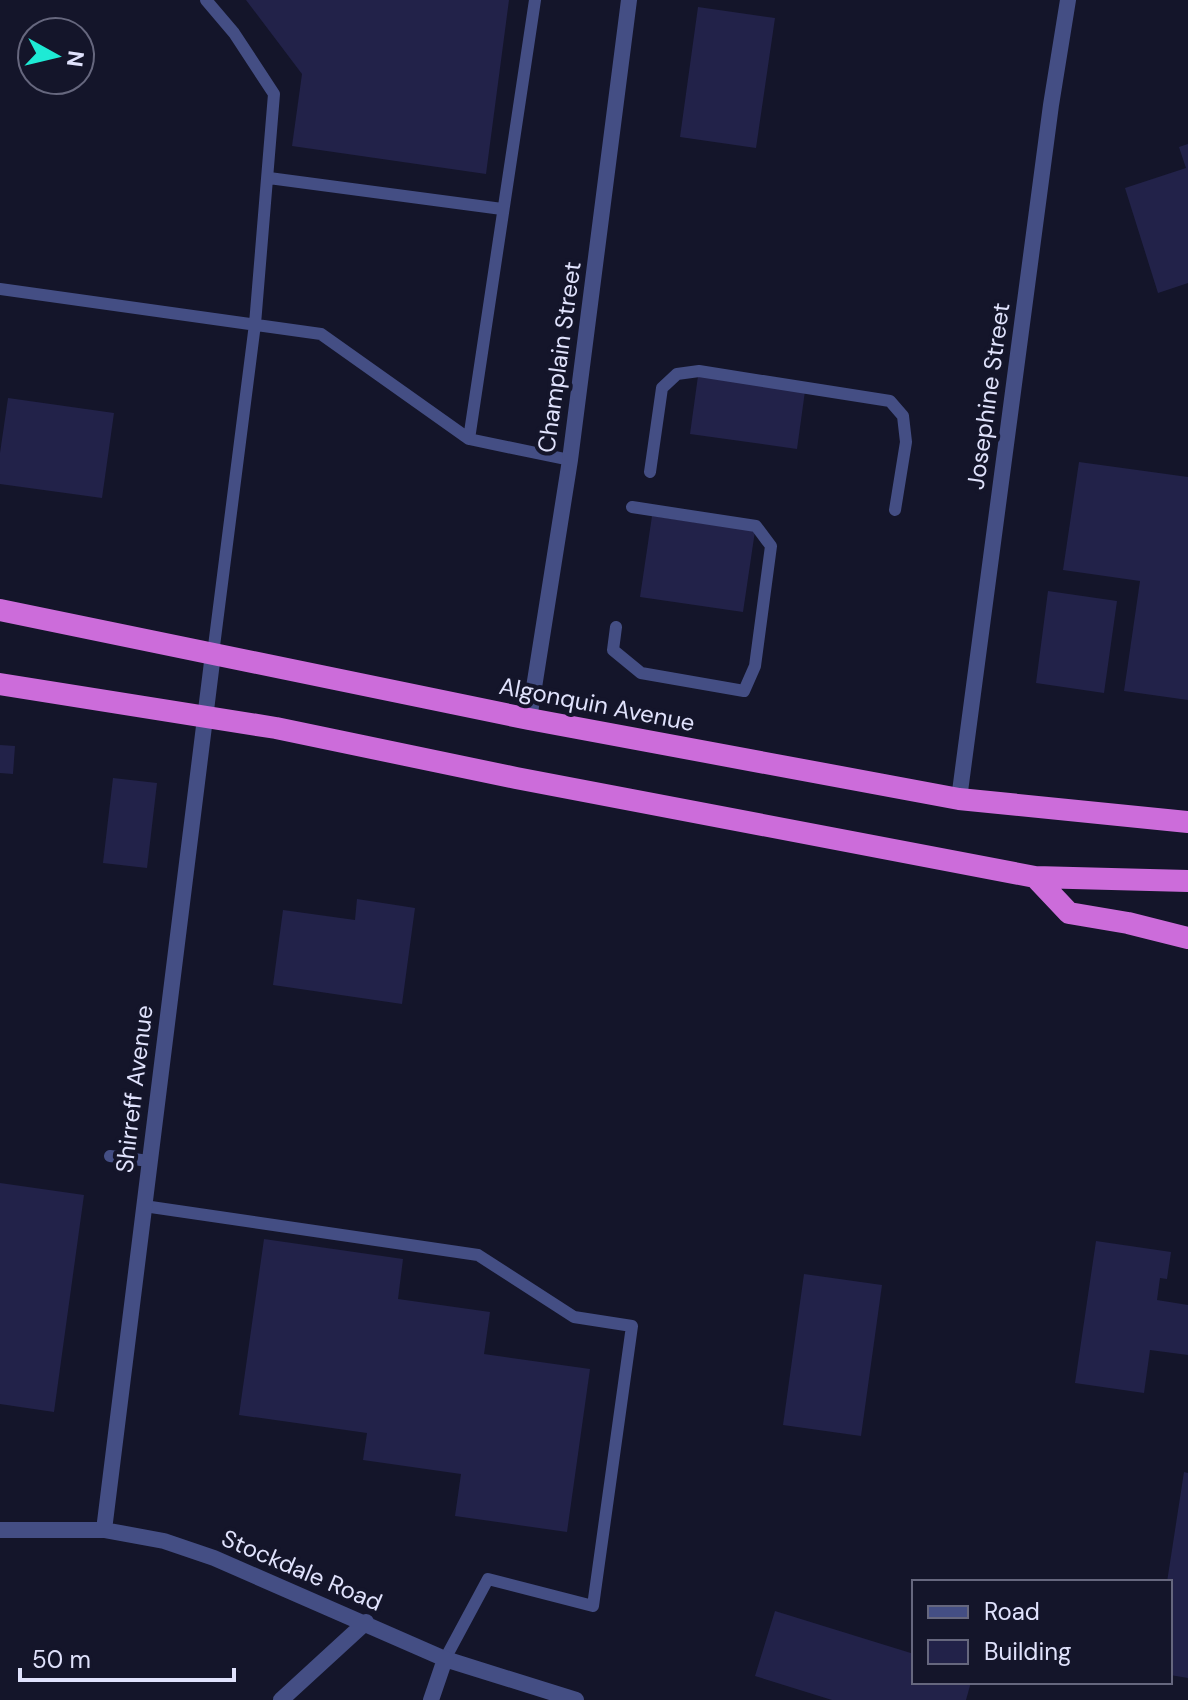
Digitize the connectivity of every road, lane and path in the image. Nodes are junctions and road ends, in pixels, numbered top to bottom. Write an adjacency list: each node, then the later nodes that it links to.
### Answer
1 (206, 0): 5 (lane)
2 (535, 0): 6 (lane)
3 (629, 0): 10 (street, Champlain Street)
4 (1068, 0): 20 (street, Josephine Street)
5 (269, 178): 6 (lane); 8 (lane)
6 (502, 209): 9 (lane)
7 (0, 289): 8 (lane)
8 (255, 324): 9 (lane); 16 (lane)
9 (469, 439): 10 (lane)
10 (570, 460): 19 (street, Champlain Street)
11 (650, 472): 13 (lane)
12 (632, 507): 15 (lane)
13 (895, 510)
14 (0, 610): 16 (highway, Algonquin Avenue)
15 (616, 627)
16 (213, 654): 18 (street, Shirreff Avenue); 19 (highway, Algonquin Avenue)
17 (0, 684): 18 (highway)
18 (205, 716): 22 (highway); 26 (street, Shirreff Avenue)
19 (529, 719): 20 (highway, Algonquin Avenue)
20 (959, 799): 21 (highway, Algonquin Avenue)
21 (1188, 822)
22 (1035, 877): 23 (highway); 24 (highway)
23 (1188, 881)
24 (1188, 938)
25 (110, 1156): 26 (lane)
26 (149, 1161): 27 (street, Shirreff Avenue)
27 (144, 1206): 29 (street, Shirreff Avenue); 31 (lane)
28 (0, 1530): 29 (street, Stockdale Road)
29 (104, 1530): 30 (street, Stockdale Road)
30 (366, 1622): 31 (street, Stockdale Road); 32 (street)
31 (445, 1659): 33 (street); 34 (street, Stockdale Road)
32 (281, 1700)
33 (431, 1700)
34 (576, 1700)

